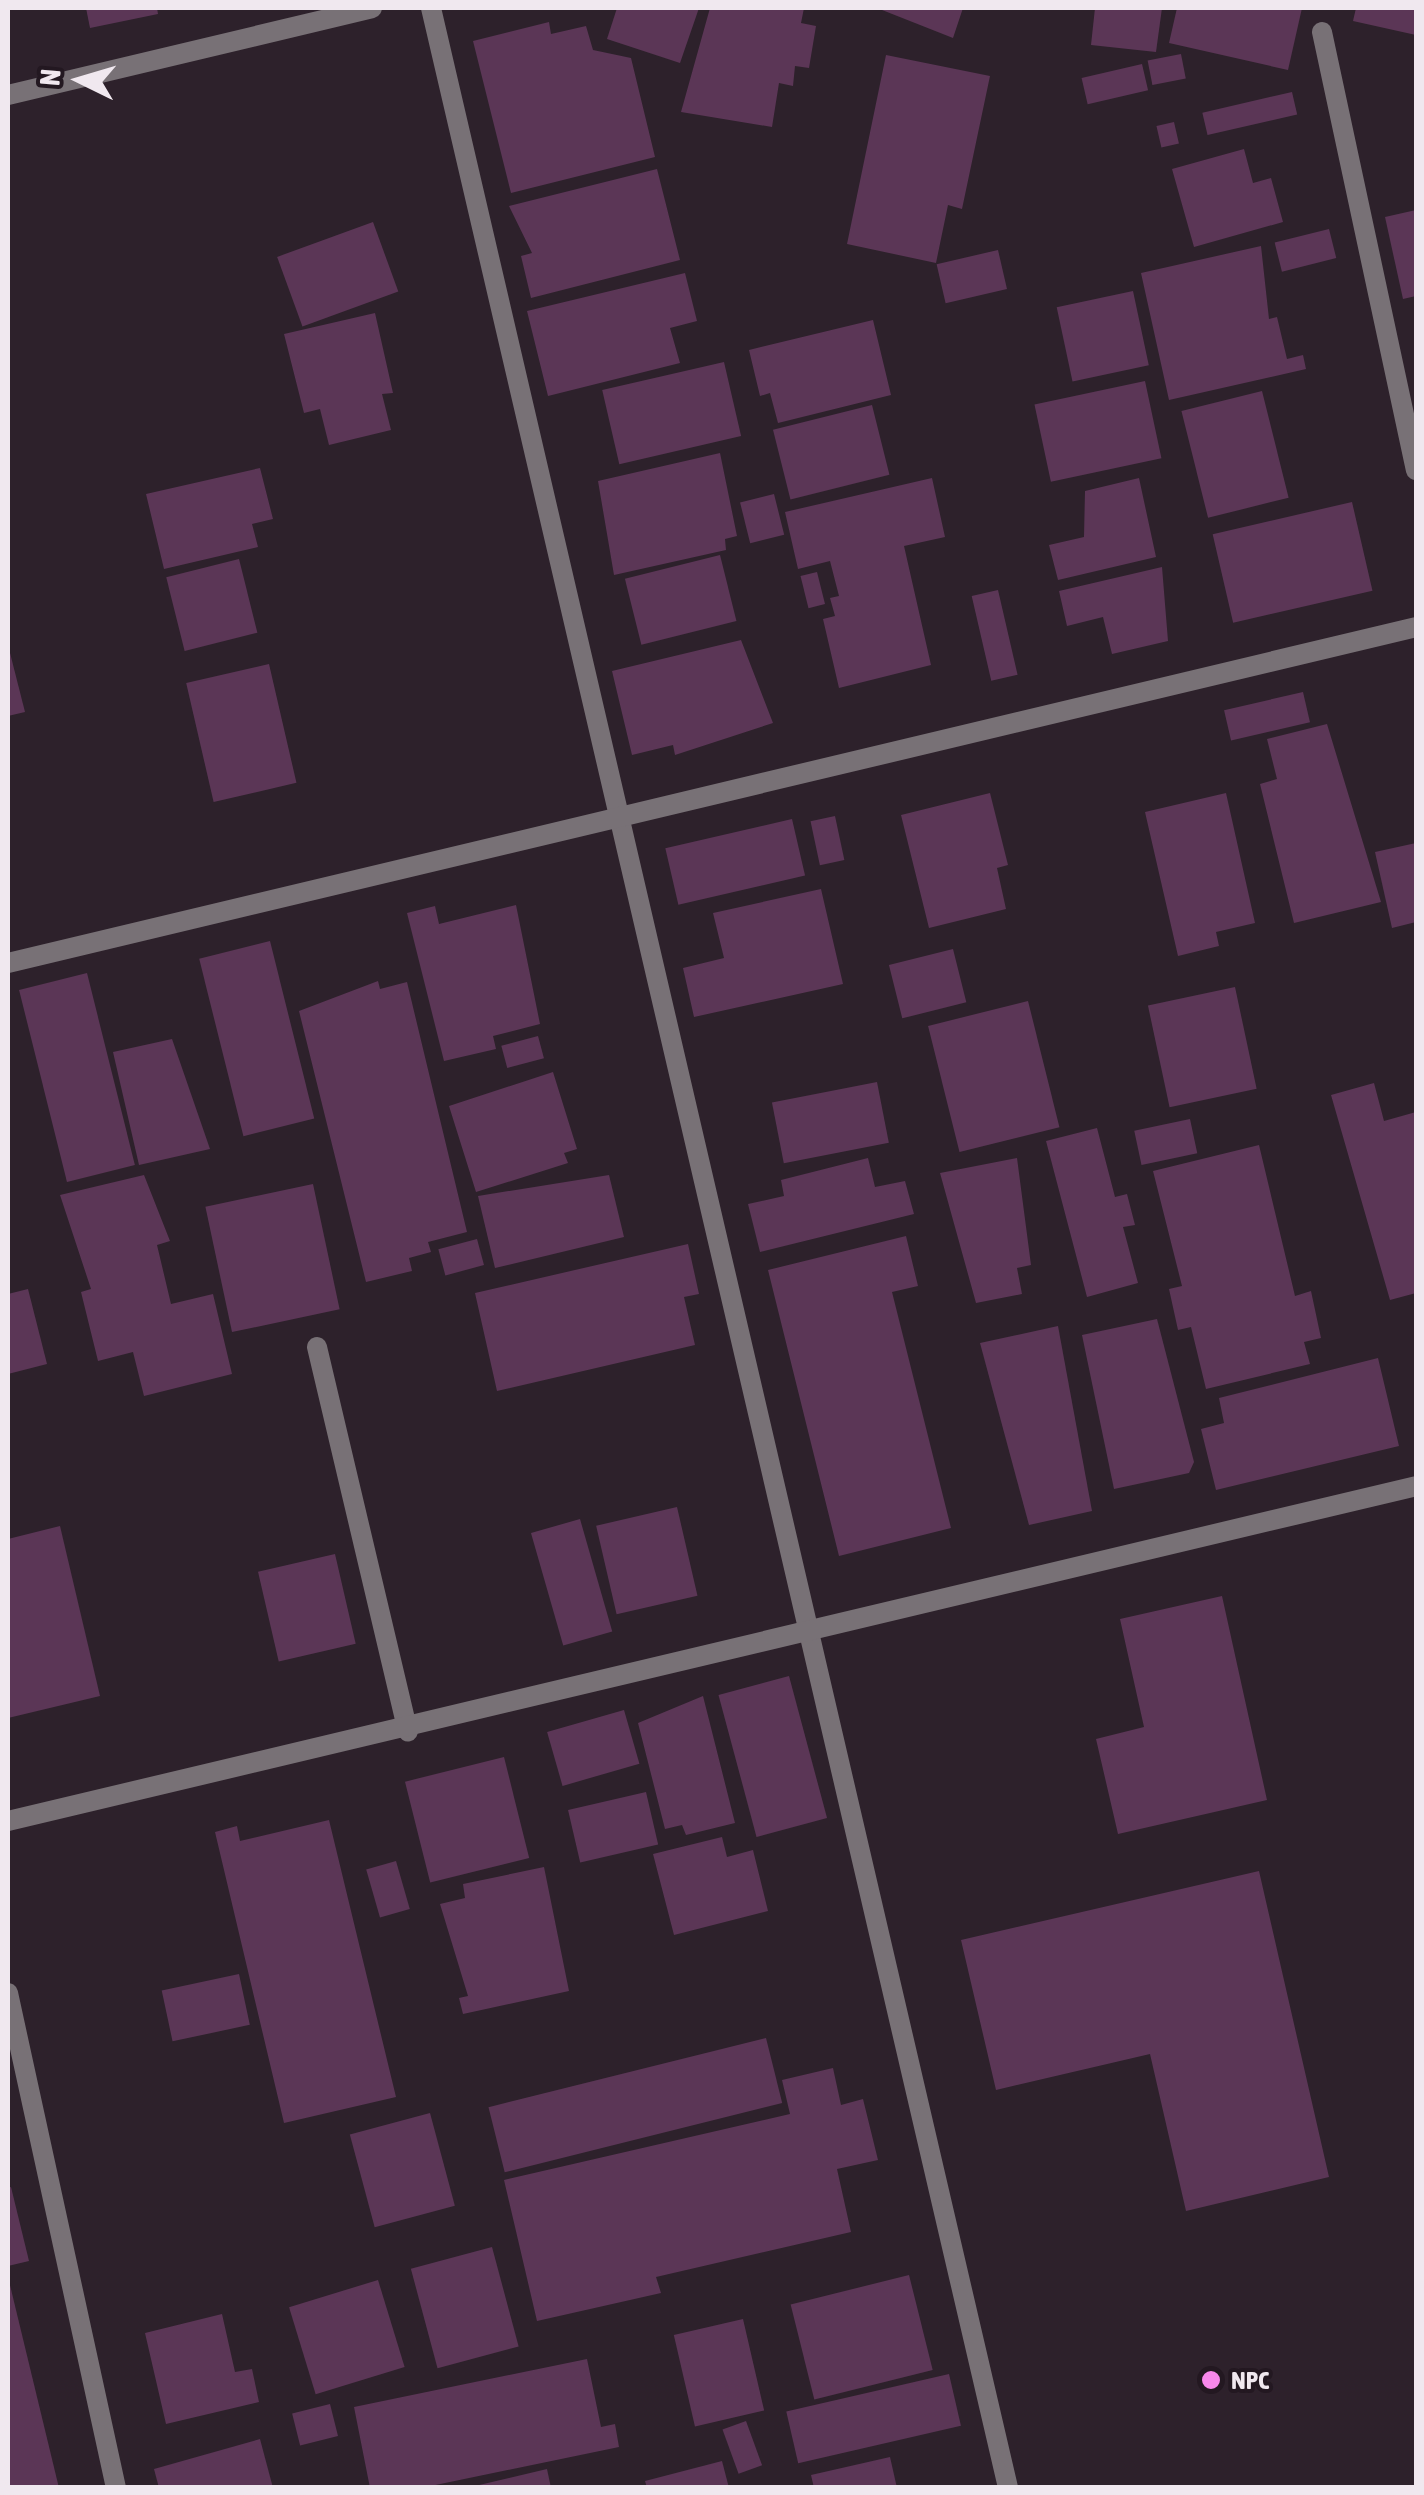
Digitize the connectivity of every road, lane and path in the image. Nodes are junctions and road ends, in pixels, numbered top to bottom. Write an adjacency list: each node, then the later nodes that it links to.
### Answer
1 (372, 8): 4 (street)
2 (431, 8): 7 (street)
3 (1322, 32): 5 (street)
4 (8, 95)
5 (1416, 470)
6 (1416, 627): 7 (street)
7 (620, 821): 8 (street); 11 (street)
8 (8, 963)
9 (317, 1347): 12 (street)
10 (1416, 1486): 11 (street)
11 (810, 1629): 12 (street); 16 (street)
12 (408, 1731): 13 (street)
13 (8, 1821)
14 (8, 1994): 15 (street)
15 (116, 2488)
16 (1008, 2488)

